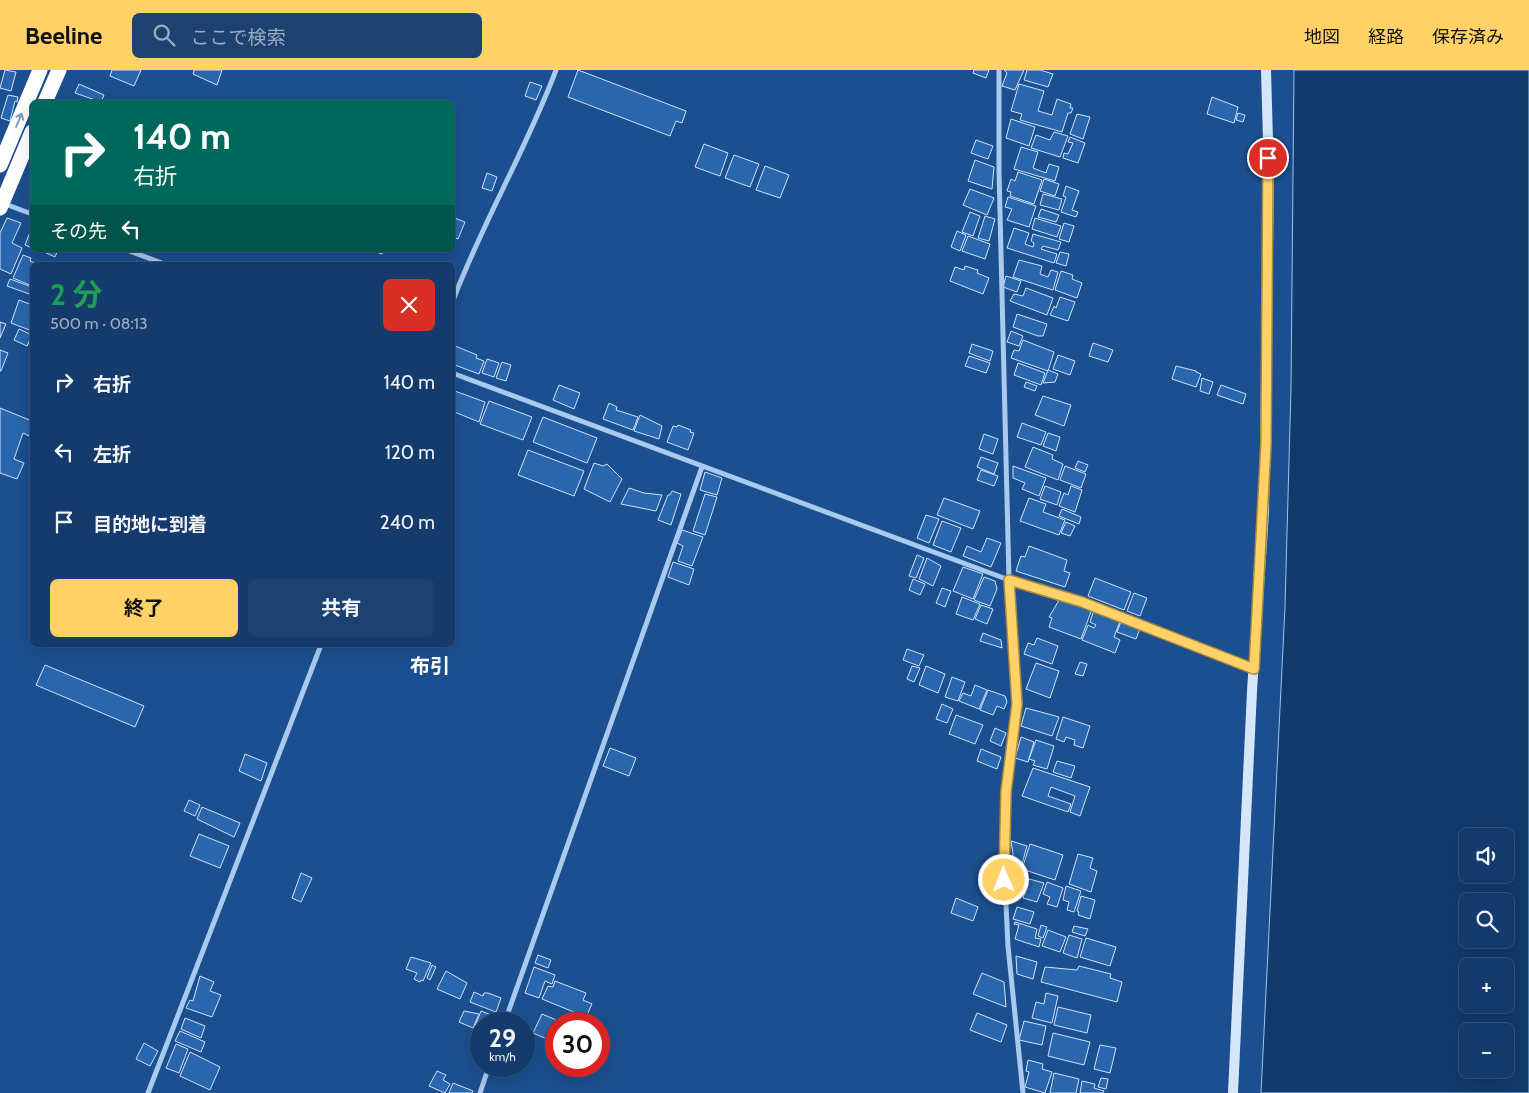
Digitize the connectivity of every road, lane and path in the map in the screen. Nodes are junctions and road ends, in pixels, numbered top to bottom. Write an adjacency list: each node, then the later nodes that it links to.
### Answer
1 (40, 70): 8 (highway, one-way to 1)
2 (59, 70): 6 (highway)
3 (556, 70): 13 (street)
4 (999, 70): 16 (street)
5 (1266, 70): 18 (street)
6 (46, 100)
7 (30, 137): 9 (highway)
8 (0, 165)
9 (1, 205): 10 (street)
10 (30, 213)
11 (132, 252): 12 (street)
12 (159, 262)
13 (455, 295)
14 (455, 374): 15 (street)
15 (702, 467): 16 (street); 19 (street)
16 (1009, 580): 18 (lane); 23 (street)
17 (320, 647): 21 (street)
18 (1254, 669): 24 (street)
19 (508, 1012)
20 (485, 1077): 22 (street)
21 (148, 1093)
22 (480, 1093)
23 (1023, 1093)
24 (1233, 1093)

